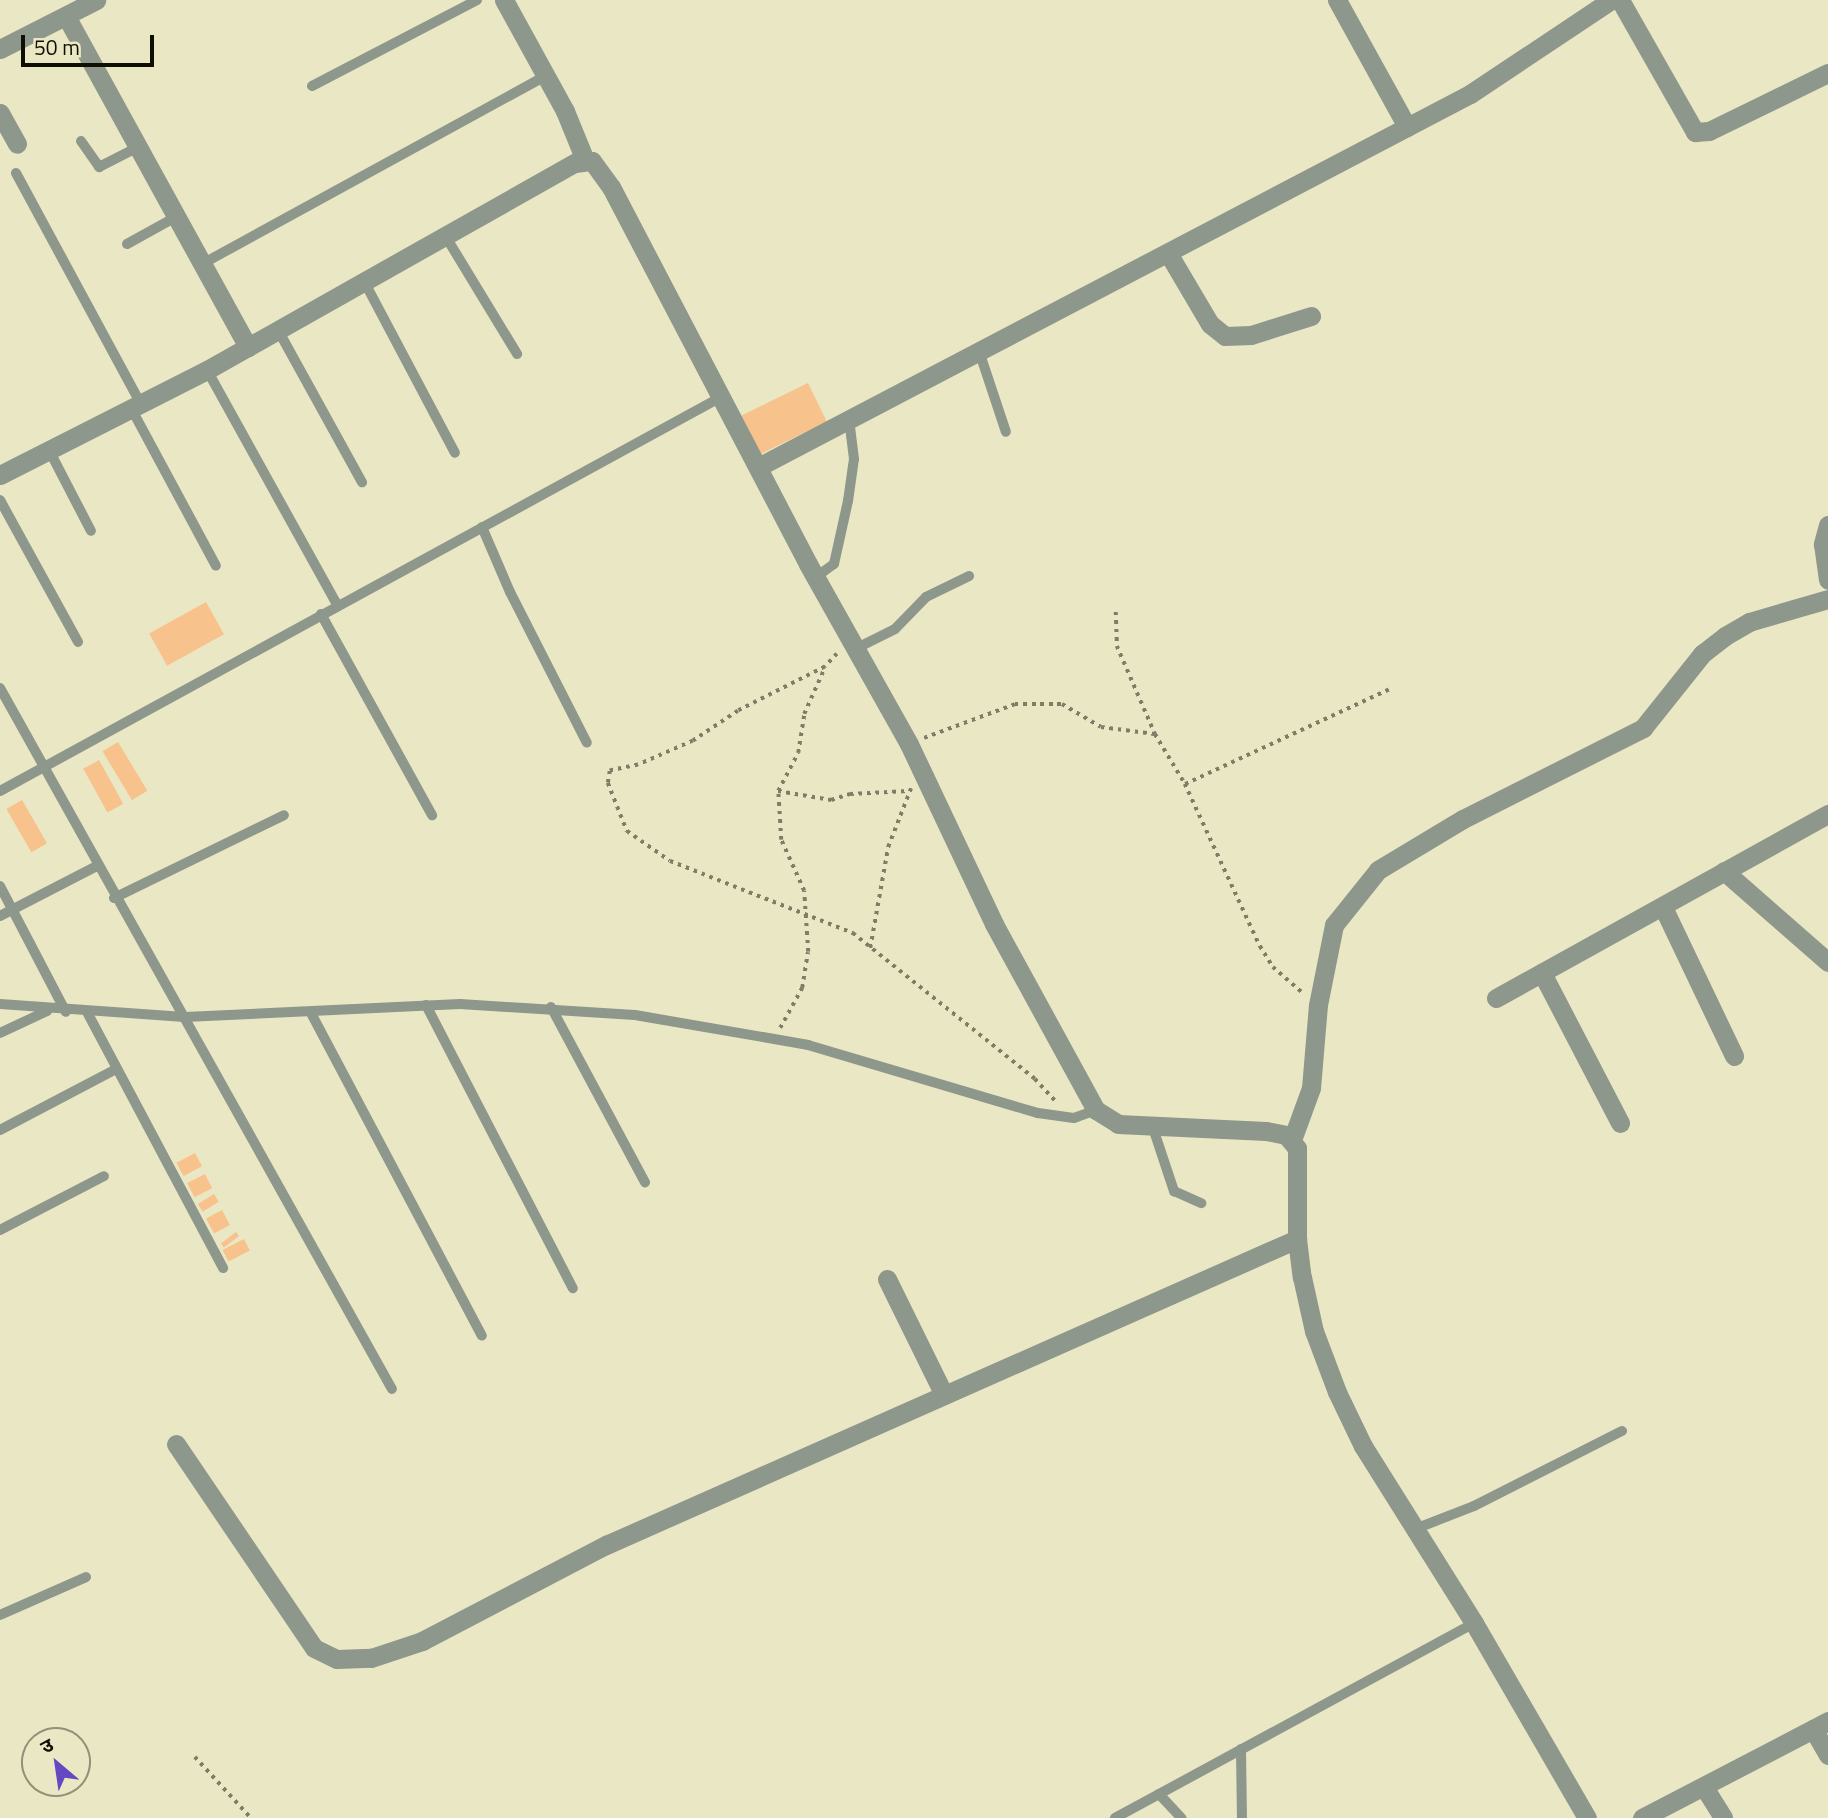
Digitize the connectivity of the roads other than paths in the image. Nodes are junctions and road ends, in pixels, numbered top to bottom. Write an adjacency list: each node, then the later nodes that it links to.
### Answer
1 (96, 0): 7 (street)
2 (477, 0): 11 (lane)
3 (504, 0): 10 (street)
4 (1338, 0): 13 (street)
5 (1611, 0): 13 (street)
6 (1620, 0): 9 (street)
7 (66, 16): 8 (street); 16 (street)
8 (0, 50)
9 (1828, 73)
10 (546, 76): 17 (street); 23 (lane)
11 (312, 86)
12 (0, 113): 15 (street)
13 (1407, 127): 22 (street)
14 (81, 141): 16 (lane)
15 (17, 144)
16 (138, 147): 19 (street)
17 (585, 160): 20 (street); 31 (street)
18 (16, 173): 32 (lane)
19 (176, 217): 21 (lane); 23 (street)
20 (446, 237): 24 (street); 29 (lane)
21 (127, 243)
22 (1168, 253): 25 (street); 28 (street)
23 (202, 264): 27 (street)
24 (365, 283): 26 (street); 36 (lane)
25 (1311, 316)
26 (278, 330): 27 (street); 39 (lane)
27 (248, 347): 30 (street)
28 (979, 351): 33 (street); 34 (lane)
29 (517, 354)
30 (207, 370): 32 (street); 49 (lane)
31 (720, 397): 37 (street); 42 (lane)
32 (136, 406): 35 (street); 44 (lane)
33 (849, 419): 37 (street); 46 (lane)
34 (1006, 432)
35 (49, 450): 38 (street); 43 (lane)
36 (455, 453)
37 (758, 467): 46 (street)
38 (0, 475)
39 (362, 482)
40 (0, 500): 51 (lane)
41 (1828, 525): 47 (street)
42 (482, 527): 49 (lane); 54 (lane)
43 (91, 531)
44 (216, 566)
45 (969, 576): 52 (lane)
46 (816, 577): 52 (street)
47 (1828, 580)
48 (1828, 598): 85 (street)
49 (338, 606): 50 (lane)
50 (321, 614): 55 (lane); 59 (lane)
51 (78, 642)
52 (853, 642): 81 (street)
53 (0, 688): 55 (lane)
54 (587, 743)
55 (42, 767): 56 (lane); 60 (lane)
56 (0, 790)
57 (1828, 814): 61 (street)
58 (284, 815): 63 (lane)
59 (432, 816)
60 (97, 866): 63 (lane); 65 (lane)
61 (1724, 871): 64 (street); 67 (street)
62 (0, 886): 65 (lane)
63 (114, 898): 77 (lane)
64 (1663, 908): 68 (street); 79 (street)
65 (13, 909): 66 (lane); 74 (lane)
66 (0, 916)
67 (1828, 962)
68 (1542, 973): 69 (street); 82 (street)
69 (1496, 998)
70 (0, 1004): 73 (lane)
71 (426, 1005): 72 (lane); 76 (lane); 93 (lane)
72 (551, 1007): 81 (lane); 87 (lane)
73 (48, 1010): 74 (lane); 78 (lane)
74 (66, 1012): 75 (lane)
75 (87, 1012): 77 (lane); 80 (lane)
76 (311, 1013): 77 (lane); 94 (lane)
77 (185, 1017): 95 (lane)
78 (0, 1033)
79 (1734, 1056)
80 (116, 1069): 84 (lane); 91 (lane)
81 (1096, 1110): 83 (street)
82 (1620, 1123)
83 (1152, 1125): 85 (street); 88 (lane)
84 (0, 1130)
85 (1292, 1140): 90 (street)
86 (104, 1176): 89 (lane)
87 (645, 1182)
88 (1201, 1203)
89 (0, 1230)
90 (1297, 1239): 96 (street); 99 (street)
91 (223, 1268)
92 (887, 1279): 96 (street)
93 (573, 1288)
94 (482, 1336)
95 (393, 1389)
96 (944, 1395): 98 (street)
97 (1622, 1431): 99 (lane)
98 (176, 1444)
99 (1415, 1529): 102 (street)
100 (86, 1577): 101 (lane)
101 (0, 1615)
102 (1474, 1622): 104 (lane); 112 (street)
103 (1820, 1725): 105 (street); 106 (street)
104 (1241, 1749): 107 (lane); 111 (lane)
105 (1828, 1755)
106 (1704, 1787): 113 (street); 114 (street)
107 (1159, 1794): 108 (lane); 109 (lane)
108 (1172, 1814): 110 (lane)
109 (1115, 1818)
110 (1181, 1818)
111 (1242, 1818)
112 (1587, 1818)
113 (1642, 1818)
114 (1723, 1818)

